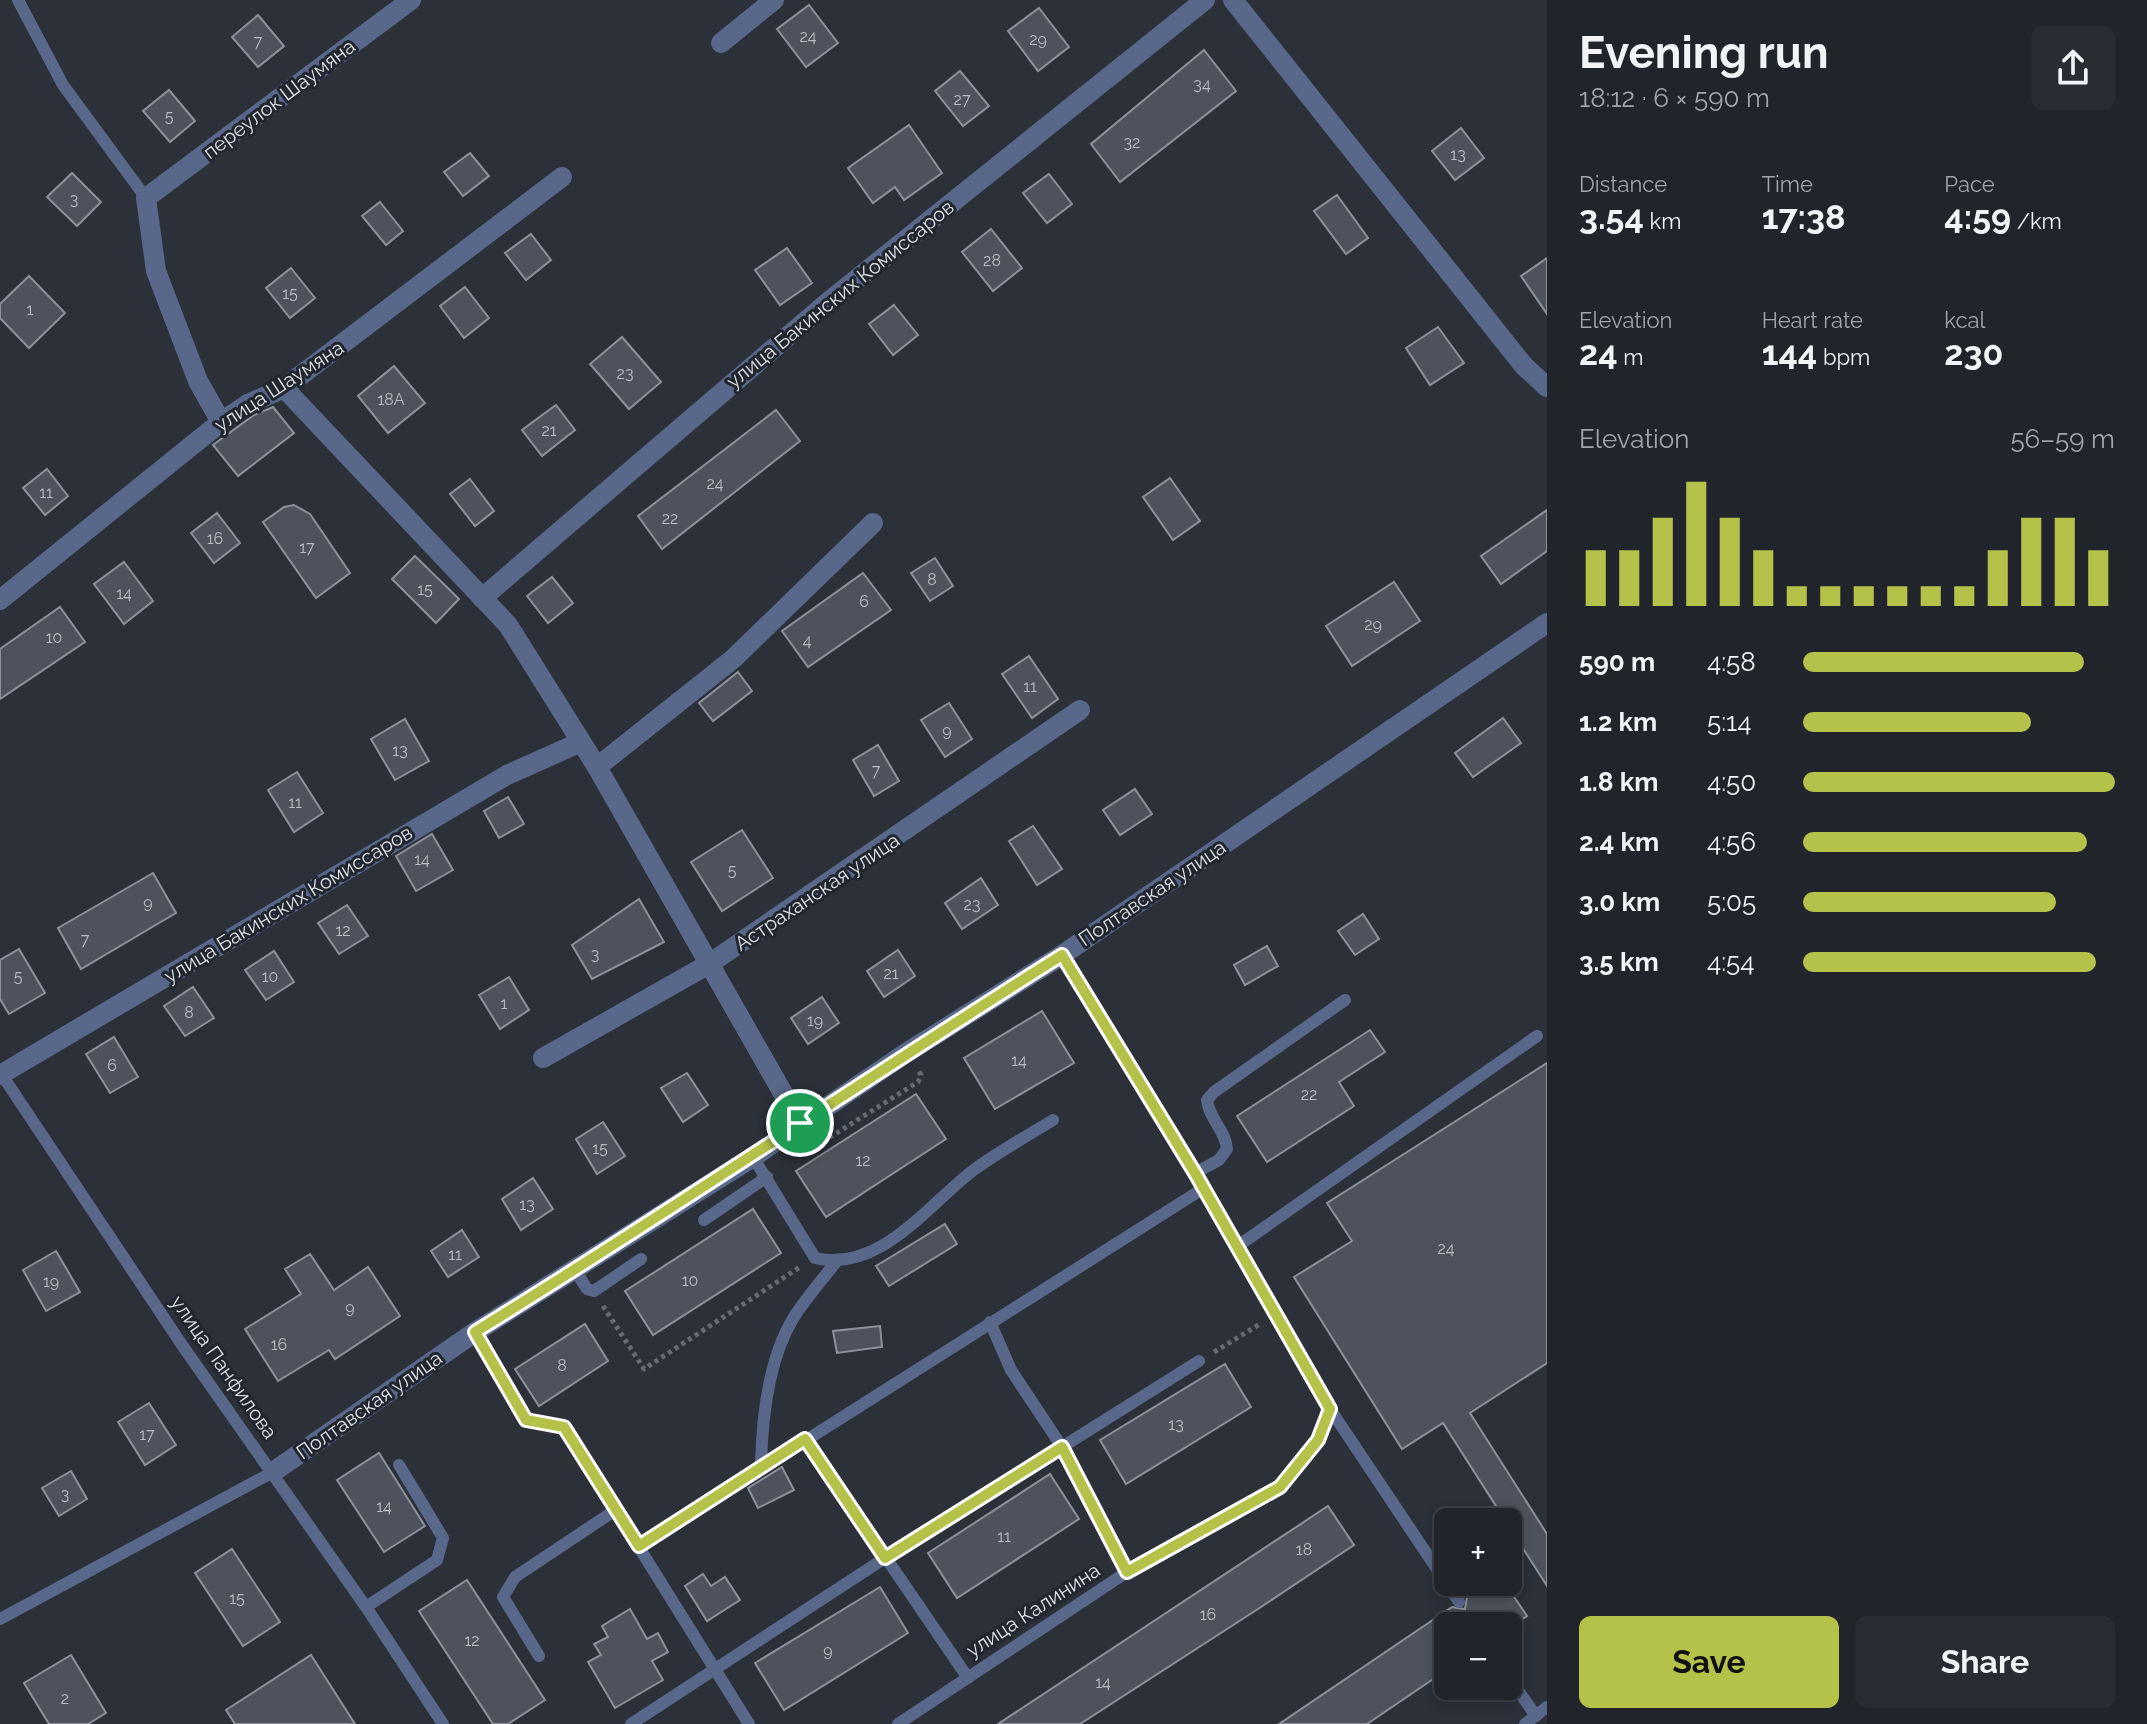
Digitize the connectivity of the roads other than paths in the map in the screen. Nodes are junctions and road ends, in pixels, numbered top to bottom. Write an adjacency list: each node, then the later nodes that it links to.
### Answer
1 (18, 0): 8 (lane)
2 (411, 0): 8 (street, переулок Шаумяна)
3 (774, 0): 6 (street)
4 (1205, 0): 13 (street, улица Бакинских Комиссаров)
5 (1233, 0): 9 (street)
6 (721, 43)
7 (562, 177): 10 (street, улица Шаумяна)
8 (146, 198): 11 (street)
9 (1547, 387)
10 (284, 388): 11 (street, улица Шаумяна); 13 (street)
11 (221, 422): 14 (street, улица Шаумяна)
12 (873, 523): 18 (street)
13 (482, 598): 17 (street)
14 (0, 600)
15 (1547, 623): 19 (street, Полтавская улица)
16 (1080, 710): 20 (street, Астраханская улица)
17 (581, 742): 18 (street); 24 (street, улица Бакинских Комиссаров)
18 (597, 767): 20 (street)
19 (1062, 955): 26 (street, Полтавская улица); 28 (lane)
20 (709, 964): 23 (street, Астраханская улица); 26 (street)
21 (1345, 1000): 28 (lane)
22 (1537, 1036): 32 (lane)
23 (543, 1058)
24 (0, 1074): 44 (lane, улица Панфилова)
25 (1053, 1120): 34 (lane)
26 (800, 1123): 27 (street, Полтавская улица)
27 (753, 1157): 29 (lane); 35 (street, Полтавская улица)
28 (1195, 1173): 30 (lane)
29 (767, 1177): 31 (lane); 34 (lane)
30 (1204, 1188): 32 (lane); 36 (lane)
31 (704, 1220)
32 (1238, 1246): 39 (lane)
33 (641, 1259): 35 (lane)
34 (836, 1262): 43 (lane)
35 (575, 1270): 37 (street, Полтавская улица)
36 (990, 1322): 40 (lane); 41 (lane)
37 (475, 1332): 44 (street, Полтавская улица); 45 (lane)
38 (1199, 1361): 41 (lane)
39 (1330, 1409): 48 (lane, улица Калинина); 49 (lane)
40 (805, 1439): 43 (lane); 47 (lane)
41 (1062, 1447): 47 (lane); 48 (lane)
42 (399, 1465): 50 (lane)
43 (761, 1466): 46 (lane)
44 (273, 1472): 50 (lane, улица Панфилова); 51 (lane)
45 (617, 1509): 46 (lane); 52 (lane)
46 (639, 1546): 53 (lane)
47 (885, 1558): 53 (lane); 54 (lane)
48 (1127, 1572): 54 (lane, улица Калинина)
49 (1459, 1602)
50 (366, 1607): 58 (lane, улица Панфилова)
51 (0, 1619)
52 (539, 1656)
53 (716, 1670): 59 (lane); 60 (lane)
54 (968, 1678): 61 (lane, улица Калинина)
55 (1520, 1700): 57 (lane)
56 (1547, 1707): 57 (lane)
57 (1530, 1720)
58 (443, 1724)
59 (631, 1724)
60 (749, 1724)
61 (898, 1724)

